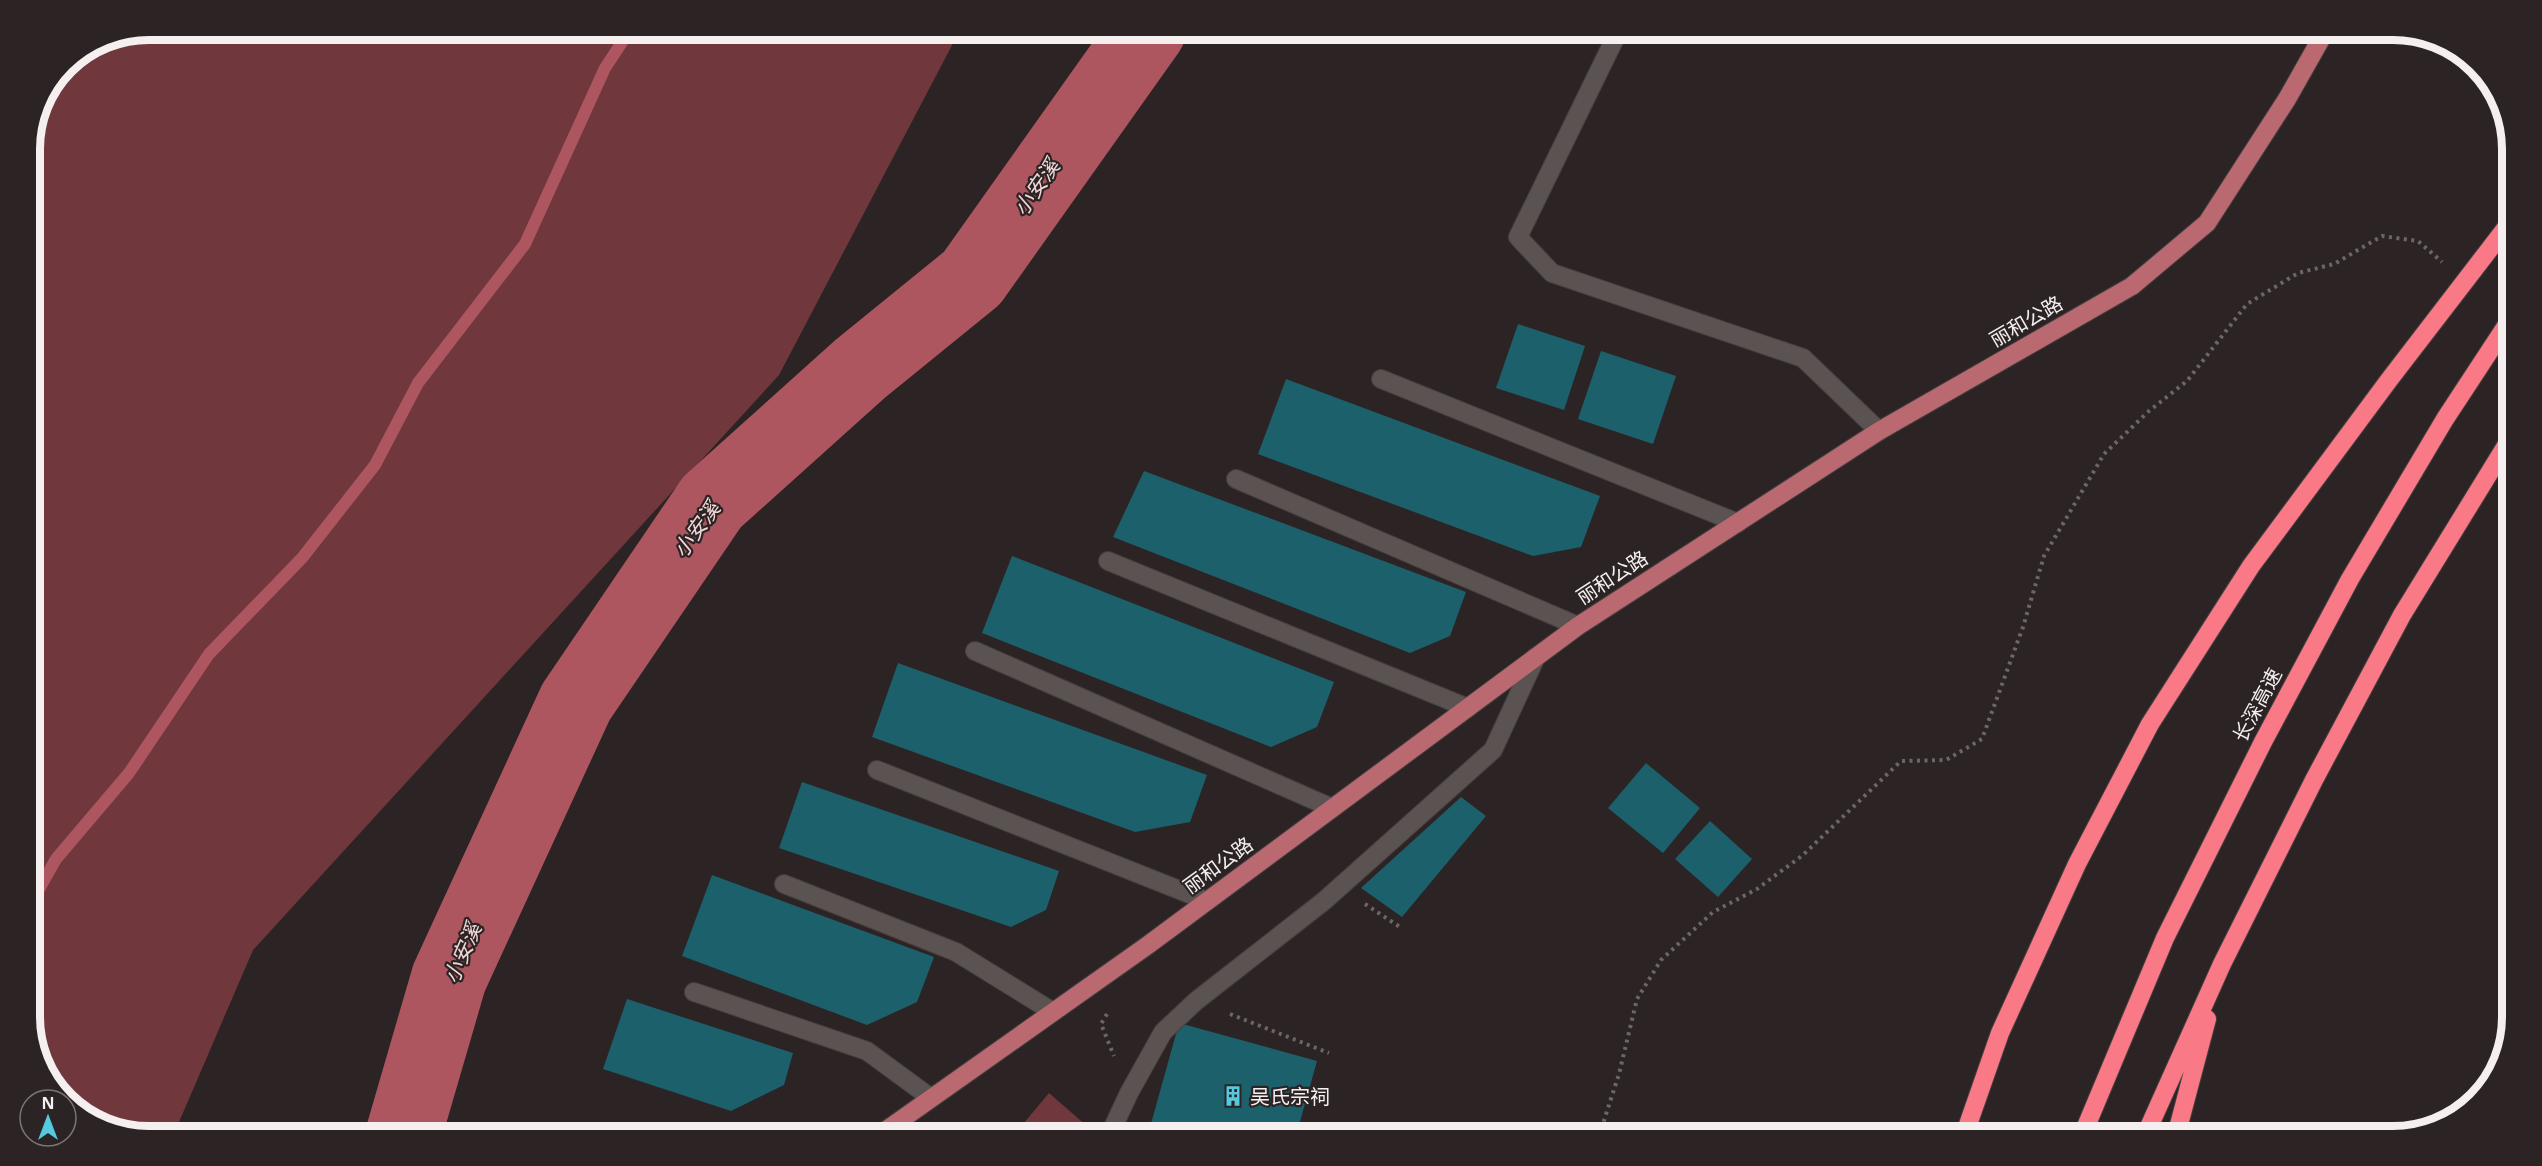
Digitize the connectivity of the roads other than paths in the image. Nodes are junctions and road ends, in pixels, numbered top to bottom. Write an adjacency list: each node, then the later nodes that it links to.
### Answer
1 (1614, 40): 6 (street)
2 (2320, 40): 6 (main road, 丽和公路)
3 (2501, 234): 25 (highway)
4 (2501, 333): 26 (highway, 长深高速)
5 (1381, 379): 9 (street)
6 (1879, 431): 9 (main road, 丽和公路)
7 (2501, 453): 19 (highway)
8 (1236, 479): 11 (street)
9 (1738, 523): 11 (main road, 丽和公路)
10 (1108, 561): 14 (street)
11 (1578, 626): 13 (main road, 丽和公路)
12 (975, 651): 16 (street)
13 (1536, 657): 14 (main road, 丽和公路); 24 (street)
14 (1468, 708): 16 (main road, 丽和公路)
15 (877, 770): 18 (street)
16 (1332, 808): 18 (main road, 丽和公路)
17 (784, 884): 21 (street)
18 (1207, 901): 21 (main road, 丽和公路)
19 (2222, 964): 27 (highway); 28 (highway)
20 (694, 992): 22 (street)
21 (1053, 1012): 22 (main road, 丽和公路)
22 (931, 1098): 23 (main road, 丽和公路)
23 (892, 1126)
24 (1114, 1126)
25 (1968, 1126)
26 (2086, 1126)
27 (2149, 1126)
28 (2178, 1126)

